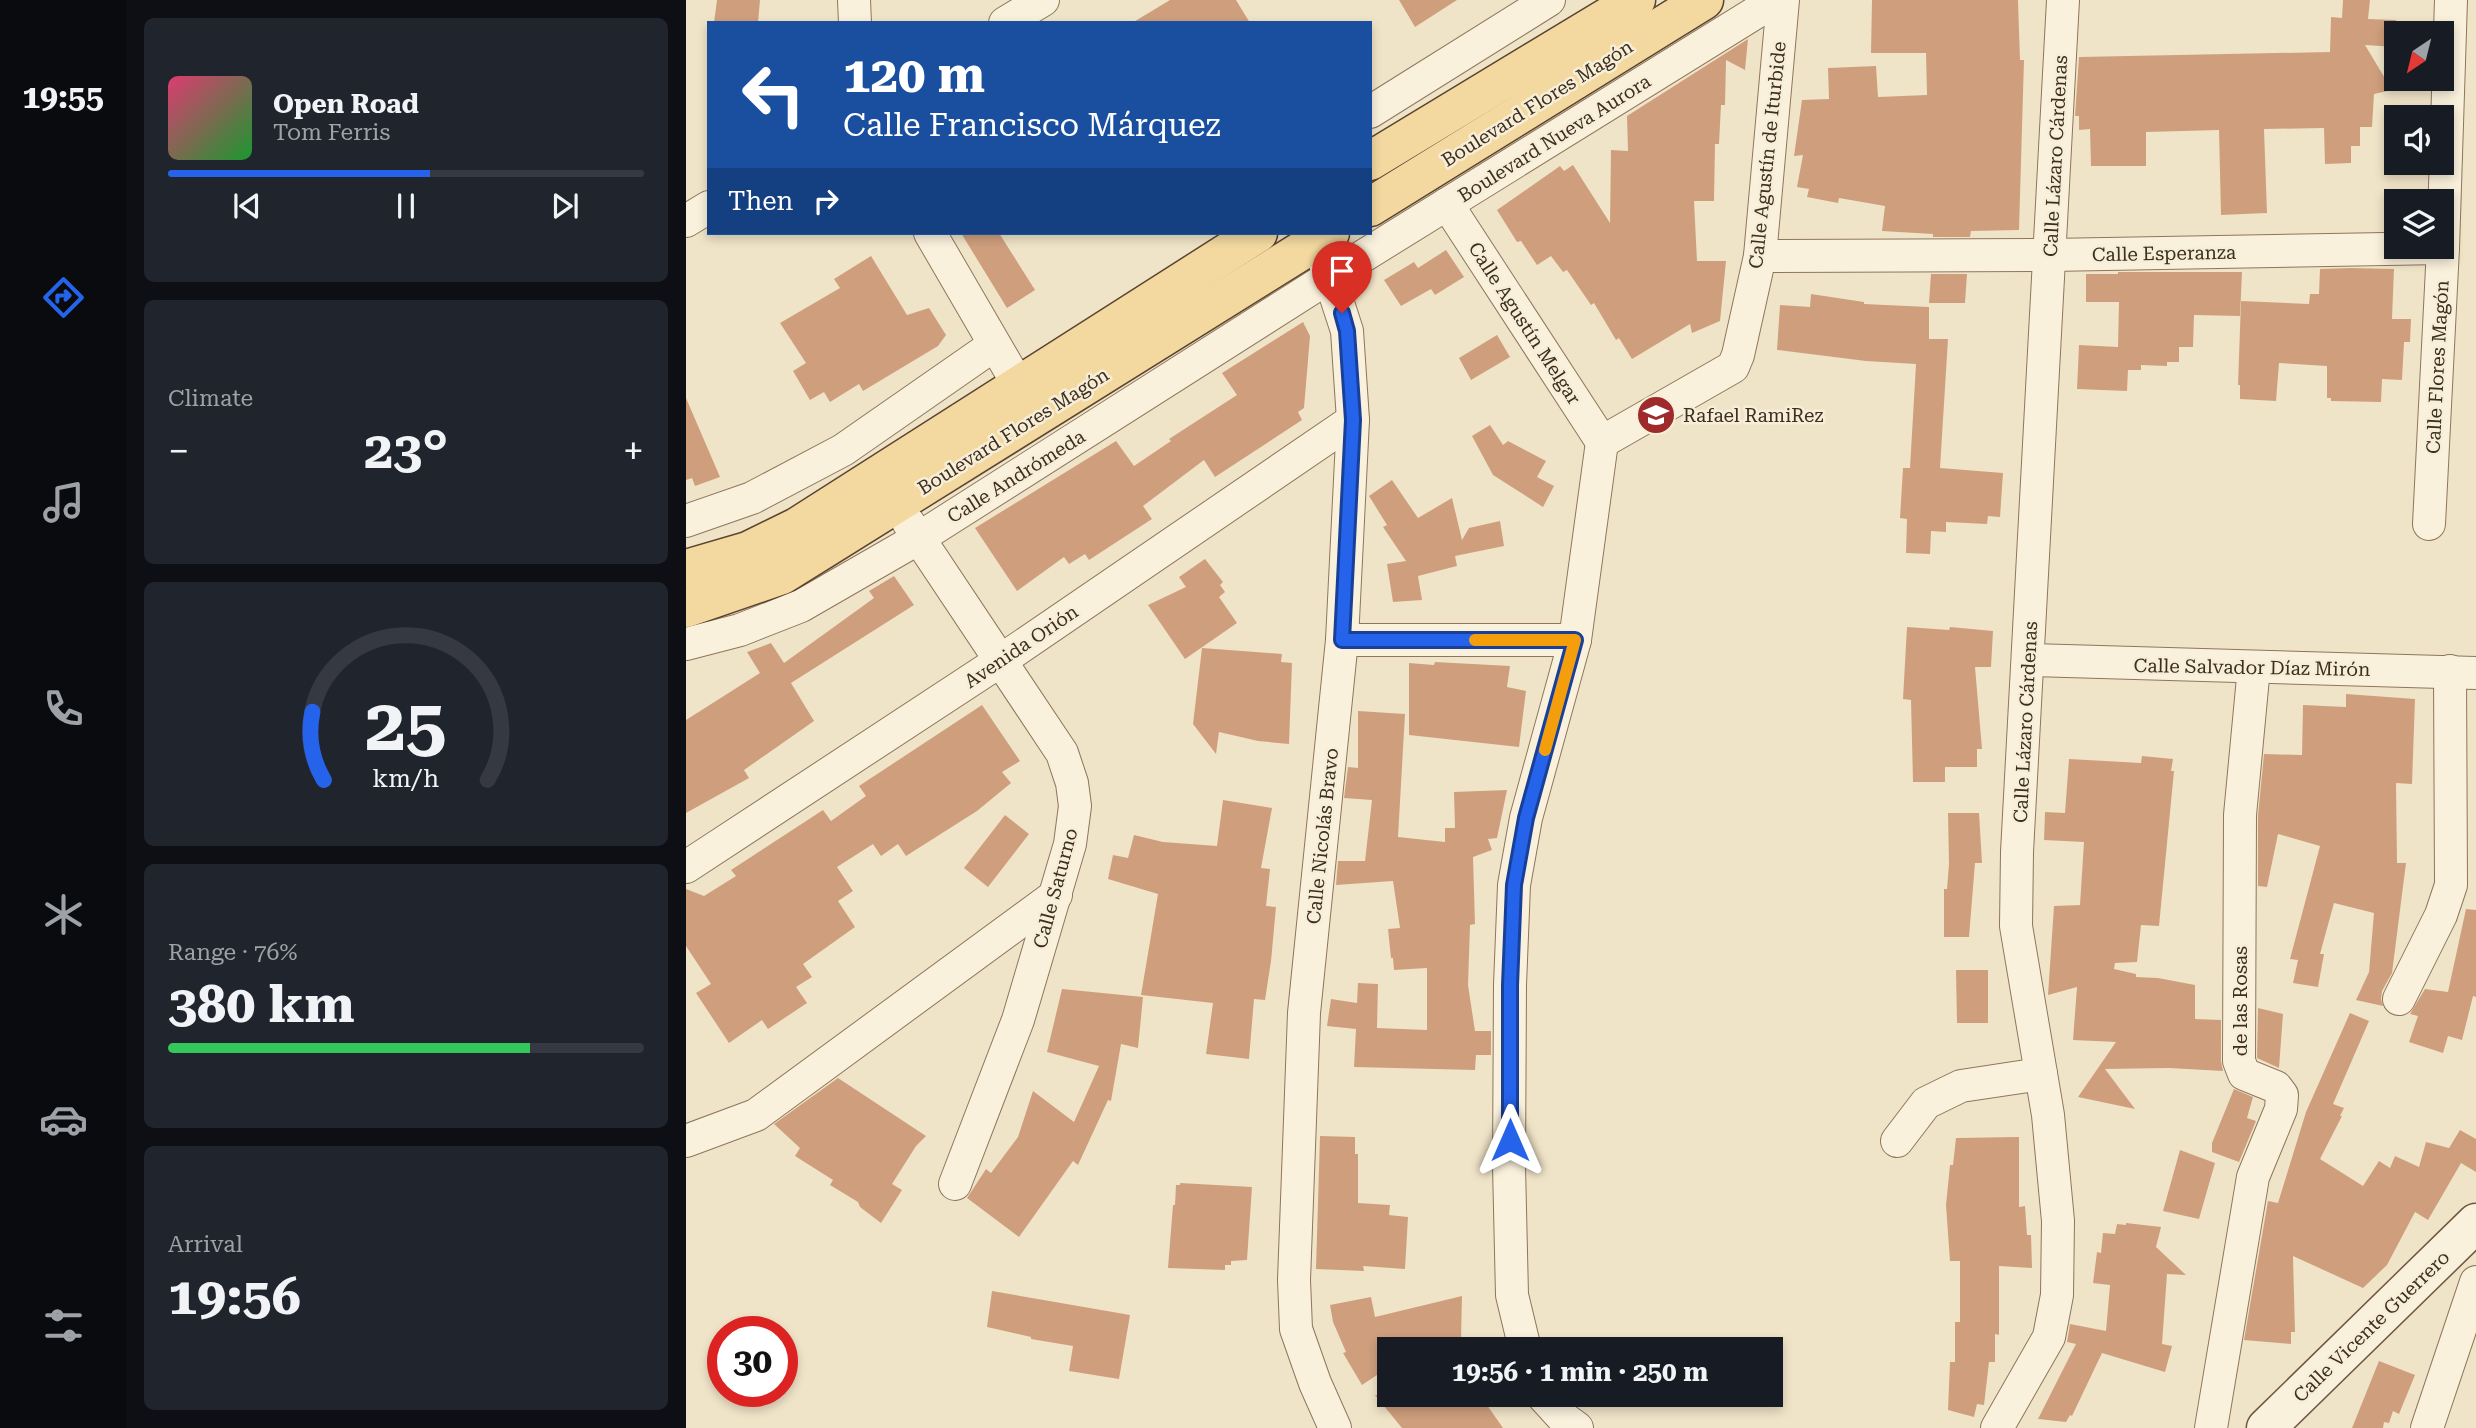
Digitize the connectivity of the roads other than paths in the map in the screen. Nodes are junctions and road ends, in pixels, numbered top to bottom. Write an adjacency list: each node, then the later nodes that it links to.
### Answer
1 (854, 0): 10 (street)
2 (1043, 0): 11 (street)
3 (1549, 0): 12 (street)
4 (1636, 0): 13 (main road, Boulevard Flores Magón)
5 (1704, 0): 16 (main road, Boulevard Flores Magón)
6 (1776, 0): 15 (street, Boulevard Nueva Aurora)
7 (1783, 0): 24 (street, Calle Agustín de Iturbide)
8 (2063, 0): 23 (street, Calle Lázaro Cárdenas)
9 (2451, 0): 14 (street, Calle Flores Magón)
10 (855, 21)
11 (1008, 21)
12 (1372, 111)
13 (1372, 160)
14 (2445, 189)
15 (1447, 204): 26 (street, Boulevard Nueva Aurora); 30 (street, Calle Agustín Melgar)
16 (1372, 206)
17 (707, 208): 18 (street)
18 (686, 221)
19 (931, 235): 27 (street)
20 (1255, 235): 28 (main road, Boulevard Flores Magón)
21 (1323, 237): 26 (street, Calle Nicolás Bravo); 28 (main road, Boulevard Flores Magón)
22 (2384, 249): 23 (street, Calle Esperanza)
23 (2050, 255): 24 (street, Calle Esperanza); 42 (street, Calle Lázaro Cárdenas)
24 (1760, 256): 30 (street, Calle Agustín de Iturbide)
25 (2442, 259): 34 (street, Calle Flores Magón)
26 (1331, 276): 29 (street, Calle Nicolás Bravo); 31 (street, Calle Andrómeda)
27 (994, 345): 28 (street); 33 (street)
28 (1022, 404): 31 (street); 32 (main road, Boulevard Flores Magón); 36 (main road, Boulevard Flores Magón)
29 (1353, 420): 39 (street, Calle Nicolás Bravo); 43 (street, Avenida Orión)
30 (1602, 442): 40 (street)
31 (1046, 458): 35 (street, Calle Andrómeda)
32 (896, 505): 35 (street, Calle Saturno); 37 (main road, Boulevard Flores Magón)
33 (686, 521)
34 (2429, 524)
35 (919, 538): 37 (street, Calle Andrómeda); 43 (street, Calle Saturno)
36 (686, 569)
37 (791, 591): 38 (main road, Boulevard Flores Magón); 41 (street, Calle Andrómeda)
38 (686, 608)
39 (1342, 640): 40 (street); 57 (street, Calle Nicolás Bravo)
40 (1575, 640): 55 (street)
41 (686, 644)
42 (2028, 660): 44 (street, Calle Salvador Díaz Mirón); 49 (street, Calle Lázaro Cárdenas)
43 (1000, 661): 46 (street, Avenida Orión); 47 (street, Calle Saturno)
44 (2254, 667): 45 (street, Calle Salvador Díaz Mirón); 60 (street, de las Rosas)
45 (2463, 672): 48 (street)
46 (686, 867)
47 (1056, 895): 50 (street); 52 (street, Calle Saturno)
48 (2399, 999)
49 (2041, 1074): 51 (street); 59 (street, Calle Lázaro Cárdenas)
50 (686, 1141)
51 (1897, 1141)
52 (955, 1184)
53 (2476, 1223): 61 (street, Calle Vicente Guerrero)
54 (2476, 1282): 62 (street)
55 (1522, 1337)
56 (1552, 1407): 58 (street)
57 (1335, 1428)
58 (1577, 1428)
59 (1997, 1428)
60 (2211, 1428)
61 (2266, 1428)
62 (2427, 1428)

